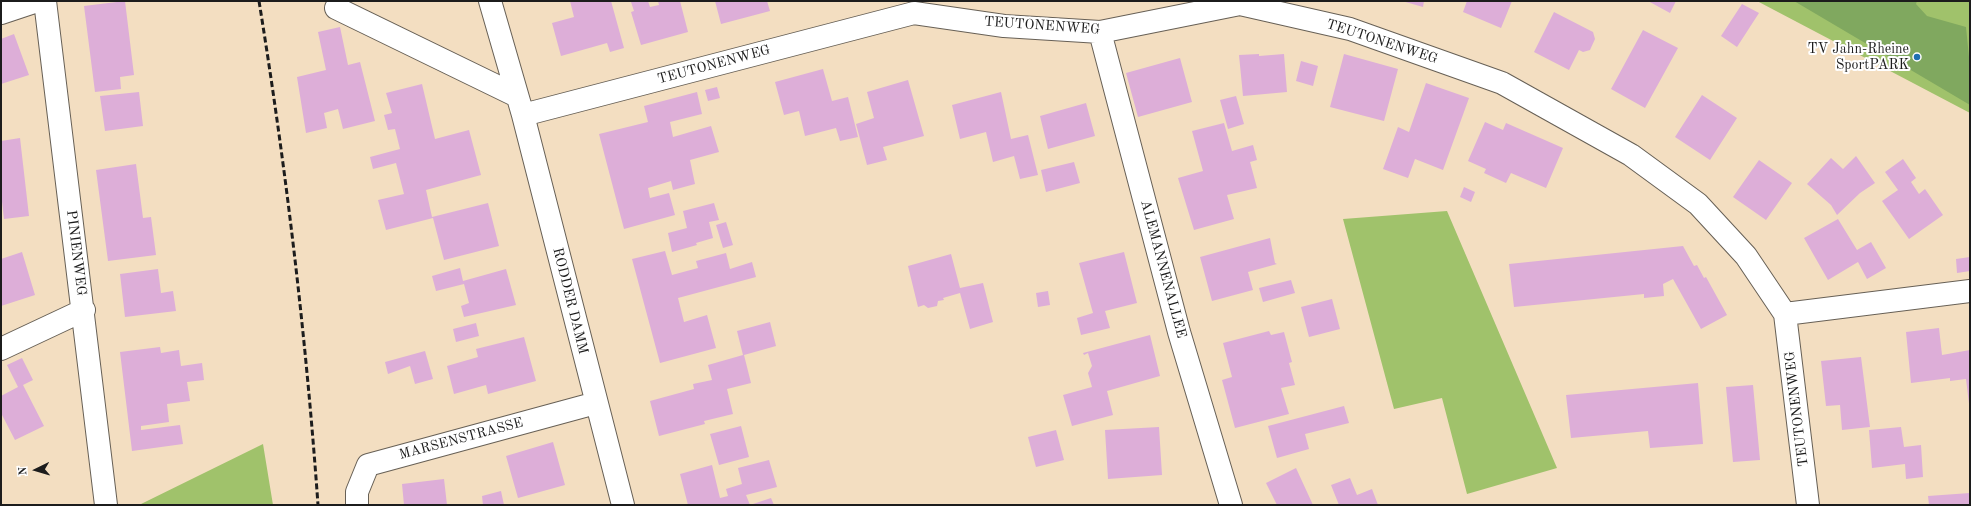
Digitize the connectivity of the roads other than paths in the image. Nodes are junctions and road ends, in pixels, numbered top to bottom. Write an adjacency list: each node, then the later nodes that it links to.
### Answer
1 (37, 1): 6 (street)
2 (45, 1): 10 (street, PINIENWEG)
3 (490, 1): 8 (street, RODDER DAMM)
4 (1240, 3): 7 (street, TEUTONENWEG); 11 (street, TEUTONENWEG)
5 (336, 8): 8 (street)
6 (1, 13)
7 (1100, 32): 8 (street, TEUTONENWEG); 17 (street, ALEMANNENALLEE)
8 (520, 106): 13 (street, RODDER DAMM)
9 (1970, 291): 11 (street)
10 (84, 310): 12 (street); 14 (street, PINIENWEG)
11 (1785, 314): 18 (street, TEUTONENWEG)
12 (1, 349)
13 (596, 403): 15 (street, MARSENSTRASSE); 16 (street, RODDER DAMM)
14 (106, 505)
15 (357, 505)
16 (623, 505)
17 (1231, 505)
18 (1808, 505)

